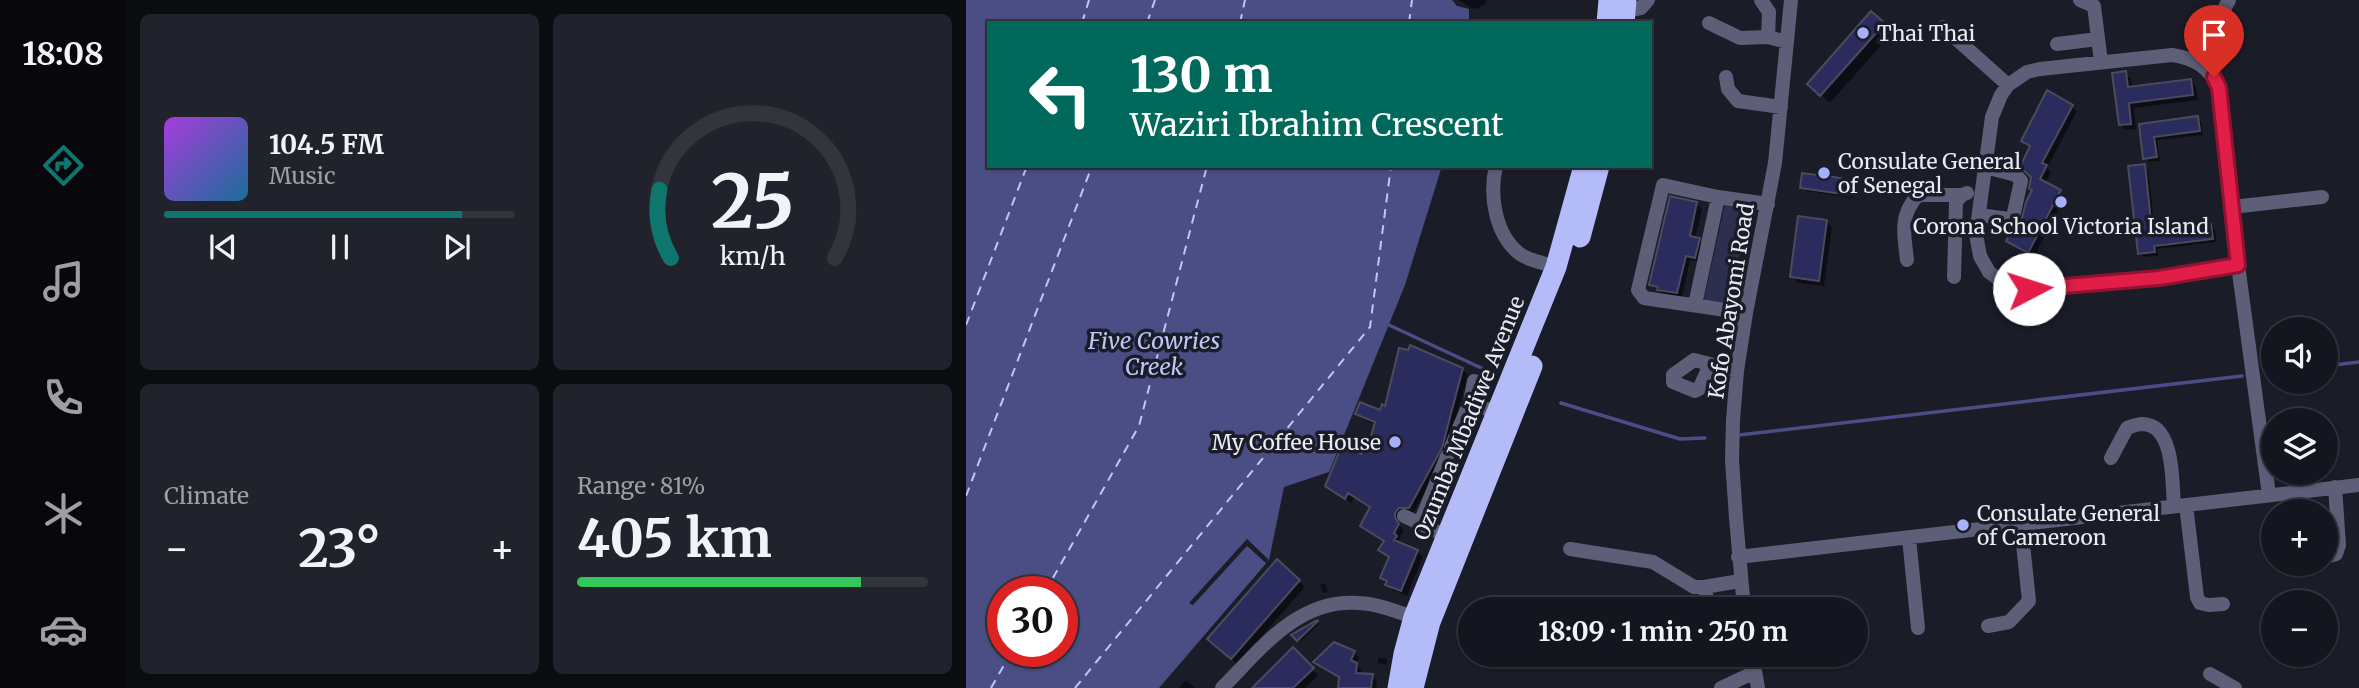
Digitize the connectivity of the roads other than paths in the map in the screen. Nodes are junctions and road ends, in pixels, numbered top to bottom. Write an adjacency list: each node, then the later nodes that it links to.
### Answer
1 (1648, 0): 6 (street)
2 (1760, 0): 10 (street)
3 (1791, 0): 12 (street, Kofo Abayomi Road)
4 (2080, 0): 11 (street)
5 (2229, 0): 15 (street)
6 (1621, 8): 7 (highway)
7 (1609, 21)
8 (1709, 23): 10 (street)
9 (1943, 27): 17 (street)
10 (1768, 37): 12 (street)
11 (2098, 39): 13 (street); 14 (street)
12 (1787, 41): 18 (street, Kofo Abayomi Road)
13 (2057, 44)
14 (2101, 62): 15 (street); 17 (street)
15 (2200, 64): 28 (street)
16 (1726, 77): 18 (street)
17 (2008, 85): 19 (street)
18 (1781, 107): 27 (street, Kofo Abayomi Road)
19 (1985, 167): 23 (street); 29 (street)
20 (1496, 168): 32 (street)
21 (1583, 168): 32 (highway, Ozumba Mbadiwe Avenue)
22 (1598, 168): 59 (highway, Ozumba Mbadiwe Avenue)
23 (1982, 190): 24 (street); 29 (street)
24 (1962, 195): 30 (street); 33 (street)
25 (1718, 197): 27 (street); 34 (street); 34 (street)
26 (2322, 197): 28 (street)
27 (1769, 204): 35 (street, Kofo Abayomi Road)
28 (2232, 206): 31 (street)
29 (1979, 215): 31 (street)
30 (1907, 260)
31 (2238, 265): 44 (street)
32 (1556, 267): 40 (highway, Ozumba Mbadiwe Avenue)
33 (1954, 278)
34 (1695, 304): 35 (street)
35 (1746, 313): 37 (street, Kofo Abayomi Road)
36 (1710, 365): 37 (street)
37 (1737, 371): 53 (street, Kofo Abayomi Road)
38 (1474, 381): 39 (street)
39 (1470, 402): 40 (street); 48 (street)
40 (1497, 413): 50 (highway, Ozumba Mbadiwe Avenue)
41 (2111, 458): 46 (street)
42 (2359, 485): 43 (street)
43 (2335, 488): 44 (street); 45 (street)
44 (2269, 495): 46 (street)
45 (2336, 499)
46 (2180, 506): 49 (street); 58 (street)
47 (1404, 516): 48 (street)
48 (1420, 523): 50 (street)
49 (2021, 525): 51 (street); 60 (street)
50 (1446, 536): 59 (highway, Ozumba Mbadiwe Avenue)
51 (1909, 538): 53 (street); 61 (street)
52 (1570, 549): 55 (street)
53 (1738, 556): 54 (street, Kofo Abayomi Road)
54 (1740, 582): 55 (street); 57 (street, Kofo Abayomi Road)
55 (1704, 587): 56 (street)
56 (1707, 597)
57 (1742, 597)
58 (2223, 604)
59 (1422, 620): 65 (street); 66 (highway, Ozumba Mbadiwe Avenue); 67 (highway, Ozumba Mbadiwe Avenue)
60 (1988, 626)
61 (1919, 628)
62 (1754, 667): 63 (street)
63 (1755, 672): 68 (street); 69 (street)
64 (2210, 674): 70 (street)
65 (1222, 688)
66 (1398, 688)
67 (1413, 688)
68 (1721, 688)
69 (1758, 688)
70 (2235, 688)

